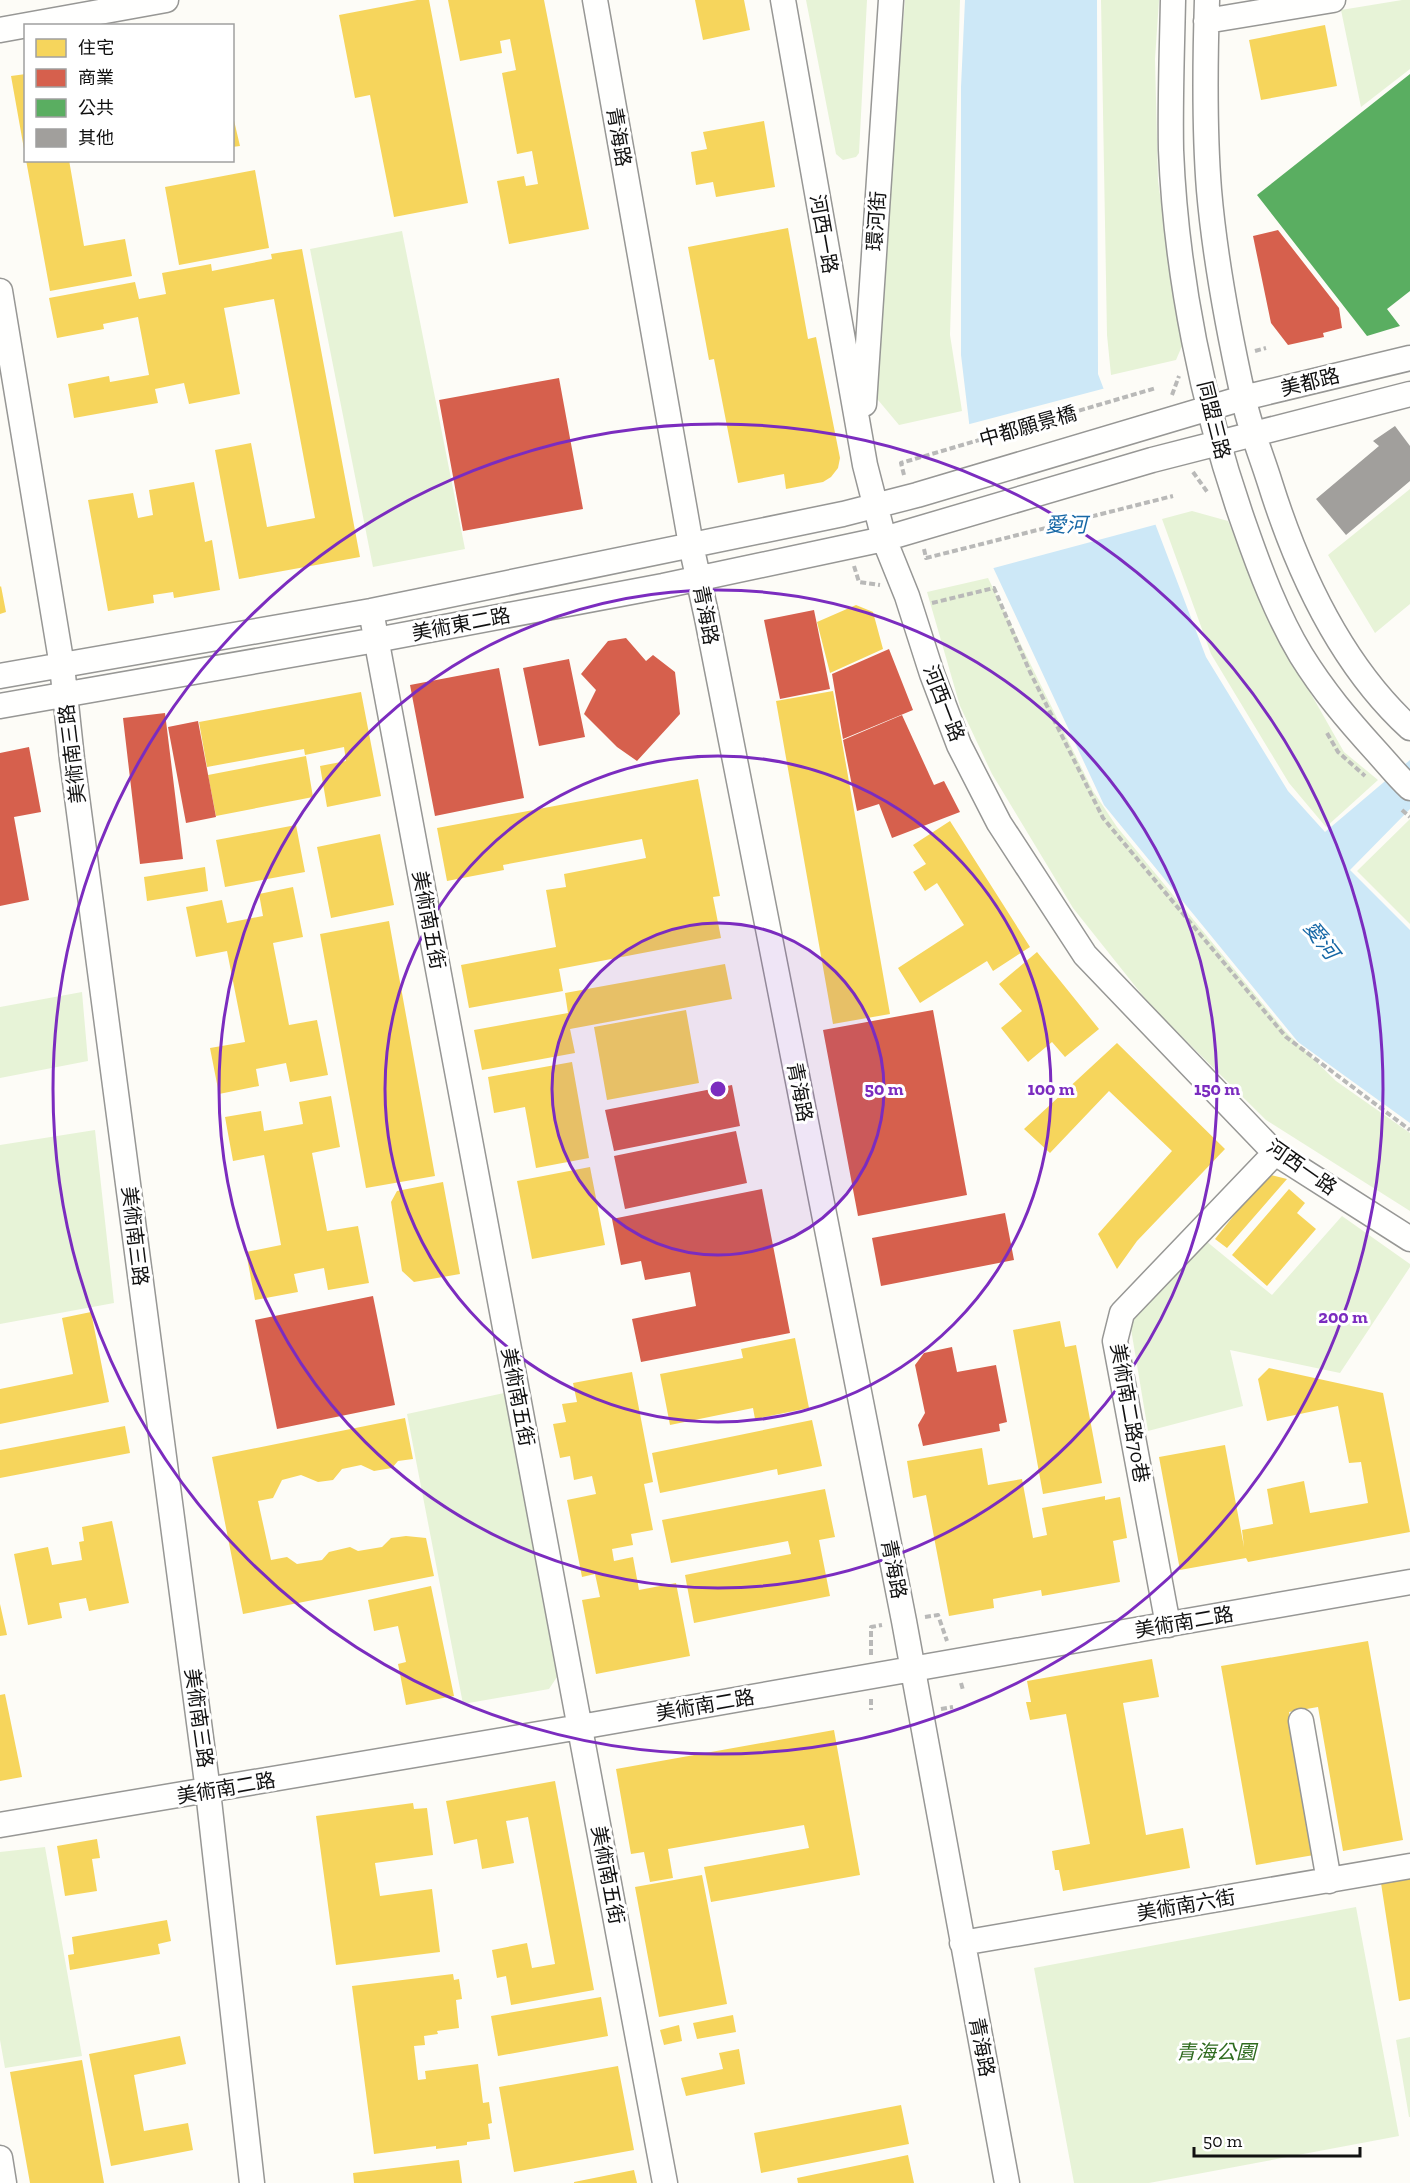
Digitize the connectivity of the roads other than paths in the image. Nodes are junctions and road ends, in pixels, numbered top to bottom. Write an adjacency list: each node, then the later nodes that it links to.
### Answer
1 (166, 0): 8 (street)
2 (595, 0): 22 (street, 青海路)
3 (783, 0): 17 (street, 河西一路)
4 (891, 0): 17 (street, 環河街)
5 (1173, 0): 15 (street, 同盟三路)
6 (1333, 0): 7 (street)
7 (1206, 11): 14 (street, 同盟三路)
8 (33, 24)
9 (24, 26): 10 (street)
10 (0, 30)
11 (0, 291): 28 (street, 美術南三路)
12 (1410, 358): 14 (street, 美都路)
13 (1410, 394): 16 (street, 美都路)
14 (1243, 398): 15 (street, 美都路); 16 (street, 同盟三路)
15 (1210, 409): 18 (street, 同盟三路); 19 (street, 中都願景橋)
16 (1254, 433): 18 (street, 美都路); 24 (street, 同盟三路)
17 (861, 443): 20 (street, 河西一路)
18 (1219, 444): 21 (street, 美術東二路); 25 (street, 同盟三路)
19 (910, 497): 20 (street, 美術東二路)
20 (876, 506): 21 (street, 河西一路); 22 (street, 美術東二路)
21 (884, 538): 23 (street, 美術東二路); 34 (street, 河西一路)
22 (691, 545): 23 (street, 青海路); 26 (street, 美術東二路)
23 (699, 579): 27 (street, 美術東二路); 38 (street, 青海路)
24 (1308, 582): 25 (street); 32 (street, 同盟三路)
25 (1275, 603): 33 (street, 同盟三路)
26 (371, 611): 27 (street, 美術南五街); 28 (street, 美術東二路)
27 (376, 640): 30 (street, 美術東二路); 40 (street, 美術南五街)
28 (62, 666): 29 (street, 美術東二路); 30 (street, 美術南三路)
29 (0, 676)
30 (65, 695): 31 (street, 美術東二路); 41 (street, 美術南三路)
31 (0, 706)
32 (1410, 728)
33 (1410, 788)
34 (1275, 1153): 35 (street, 河西一路); 37 (street, 美術南二路70巷)
35 (1410, 1239)
36 (1410, 1582): 37 (street, 美術南二路)
37 (1168, 1625): 38 (street, 美術南二路)
38 (913, 1669): 40 (street, 美術南二路); 45 (street, 青海路)
39 (1301, 1721): 44 (street)
40 (580, 1727): 41 (street, 美術南二路); 49 (street, 美術南五街)
41 (208, 1791): 42 (street, 美術南二路); 48 (street, 美術南三路)
42 (0, 1826)
43 (1410, 1866): 44 (street, 美術南六街)
44 (1329, 1881): 45 (street, 美術南六街)
45 (962, 1943): 50 (street, 青海路)
46 (0, 2158): 47 (street)
47 (4, 2183)
48 (252, 2183)
49 (665, 2183)
50 (1007, 2183)

